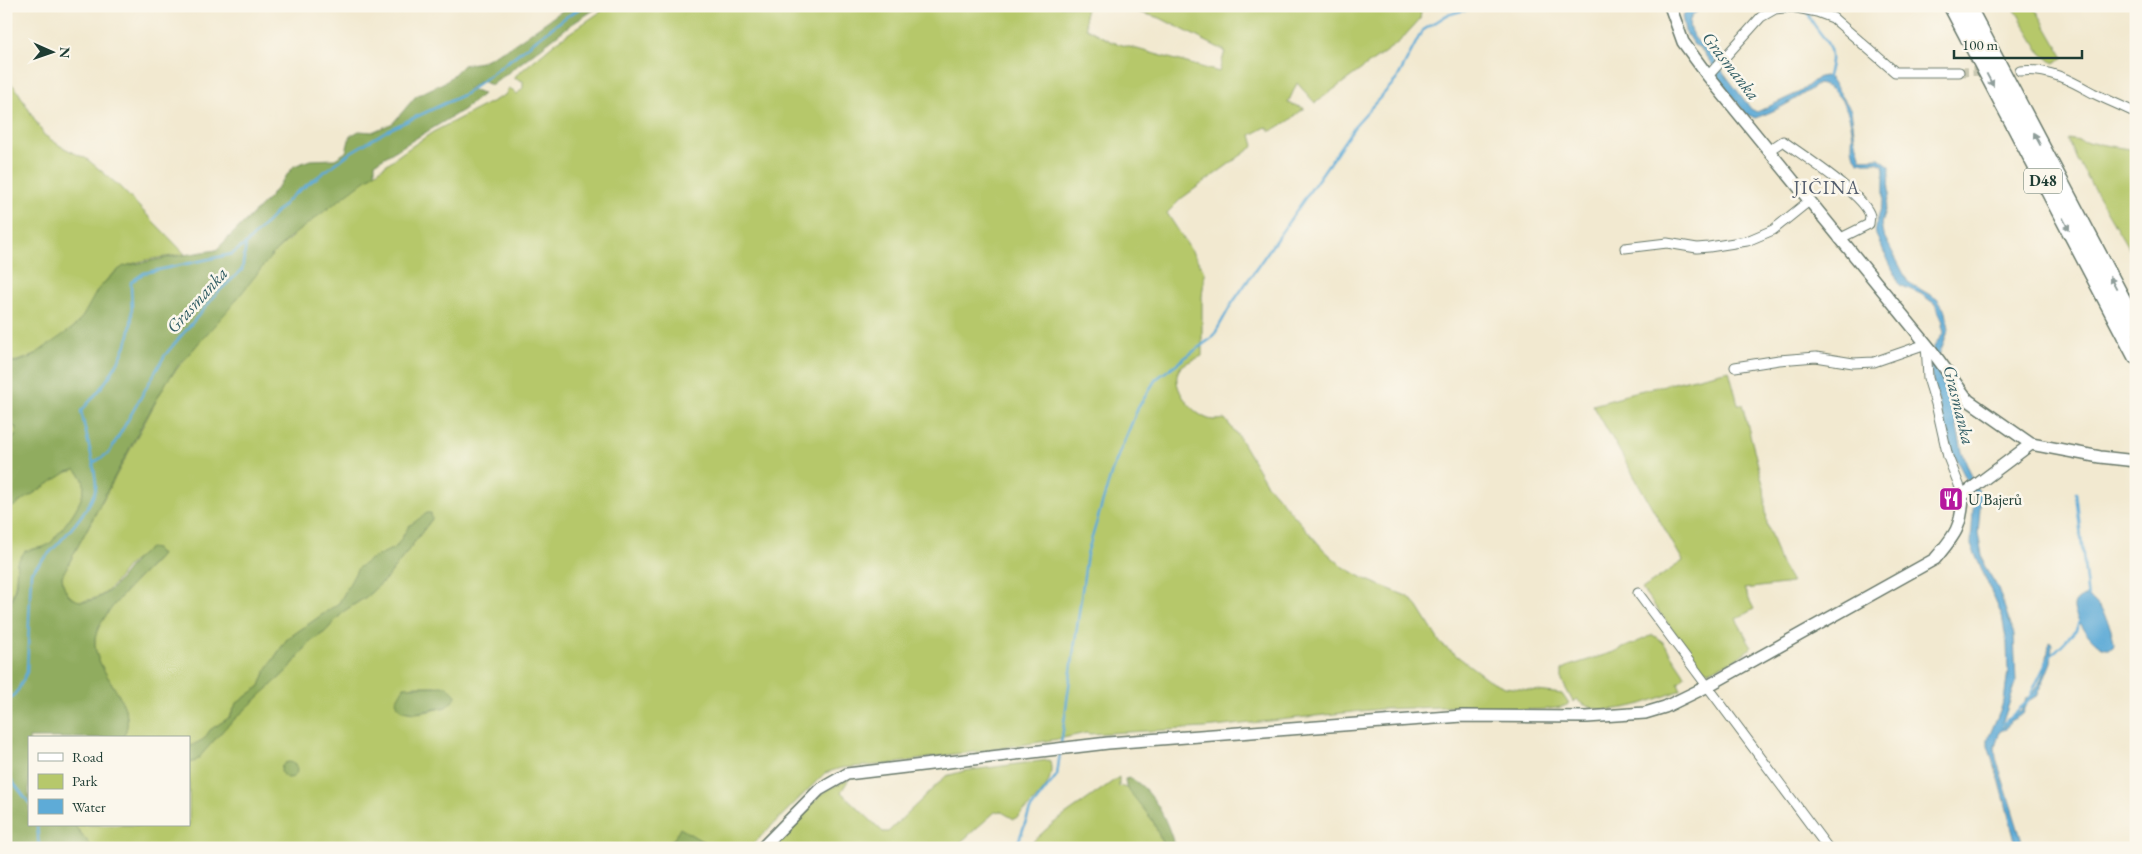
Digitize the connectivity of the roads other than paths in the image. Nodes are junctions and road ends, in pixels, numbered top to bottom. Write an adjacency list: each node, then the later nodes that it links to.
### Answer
1 (1670, 6): 4 (street)
2 (1952, 6): 14 (highway, D48, one-way to 14)
3 (1967, 6): 12 (highway, D48, one-way to 3)
4 (1714, 70): 6 (street); 8 (street)
5 (2020, 71): 7 (street)
6 (1959, 72)
7 (2136, 112)
8 (1768, 151): 9 (street); 10 (street)
9 (1808, 201): 10 (street); 11 (street)
10 (1839, 239): 13 (street)
11 (1625, 248)
12 (2136, 326)
13 (1932, 352): 15 (street); 16 (street); 18 (street)
14 (2136, 356)
15 (1735, 366)
16 (2031, 444): 17 (street); 18 (street)
17 (2136, 461)
18 (1968, 491): 20 (street)
19 (1638, 593): 20 (street)
20 (1706, 688): 21 (street); 22 (street)
21 (762, 848)
22 (1828, 848)

